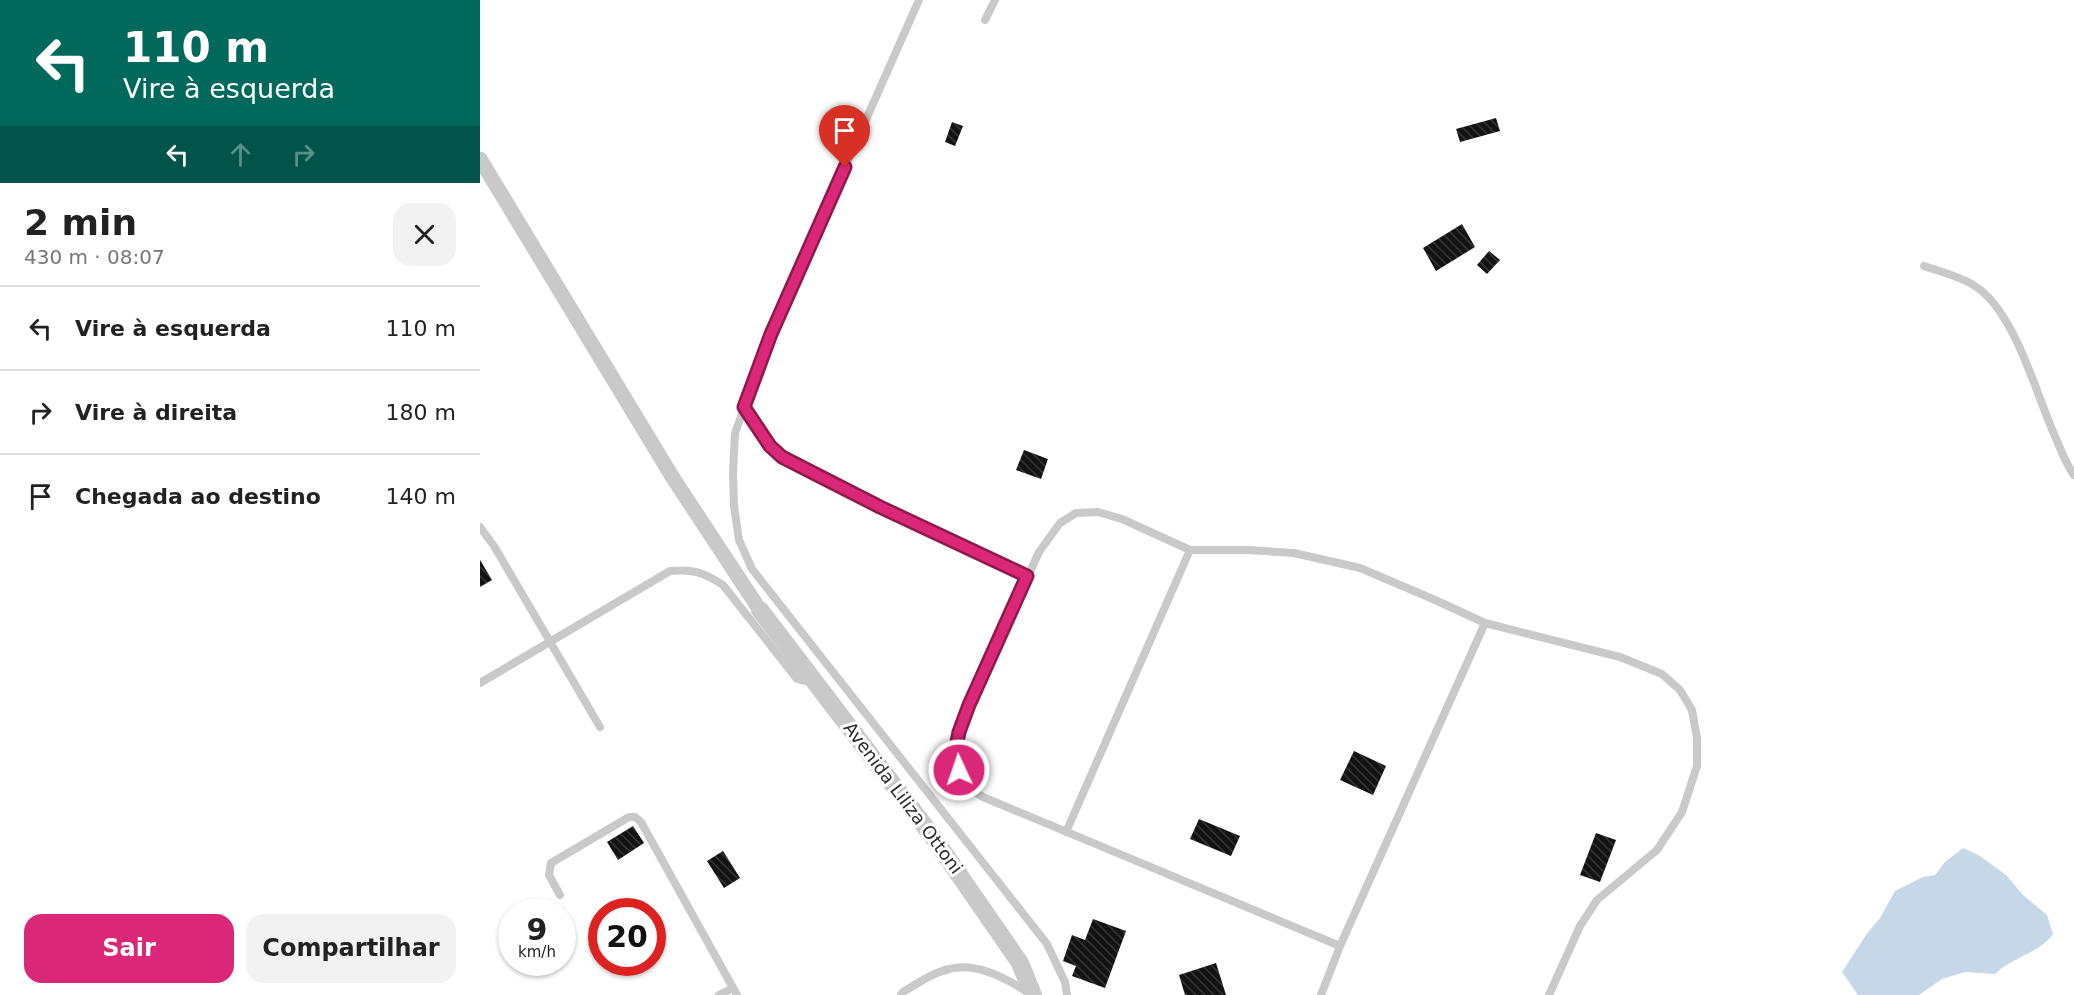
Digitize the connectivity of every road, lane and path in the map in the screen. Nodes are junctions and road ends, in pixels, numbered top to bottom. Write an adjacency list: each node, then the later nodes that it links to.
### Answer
1 (919, 0): 6 (lane)
2 (995, 0): 3 (lane)
3 (985, 20)
4 (480, 159): 11 (street)
5 (1924, 266): 7 (lane)
6 (744, 407): 10 (lane); 24 (lane)
7 (2074, 475)
8 (480, 527): 13 (lane)
9 (1190, 550): 10 (lane); 12 (lane); 17 (lane)
10 (1027, 576): 17 (lane)
11 (760, 609): 15 (street, Avenida Liliza Ottoni)
12 (1485, 623): 19 (lane); 26 (lane)
13 (550, 641): 14 (lane); 15 (lane); 16 (lane)
14 (480, 682)
15 (816, 683): 23 (street, Avenida Liliza Ottoni)
16 (600, 727)
17 (1065, 832): 19 (lane)
18 (560, 895): 20 (lane)
19 (1340, 946): 25 (lane)
20 (735, 991): 21 (lane)
21 (719, 995)
22 (901, 995): 23 (lane)
23 (1033, 995)
24 (1067, 995)
25 (1321, 995)
26 (1549, 995)

